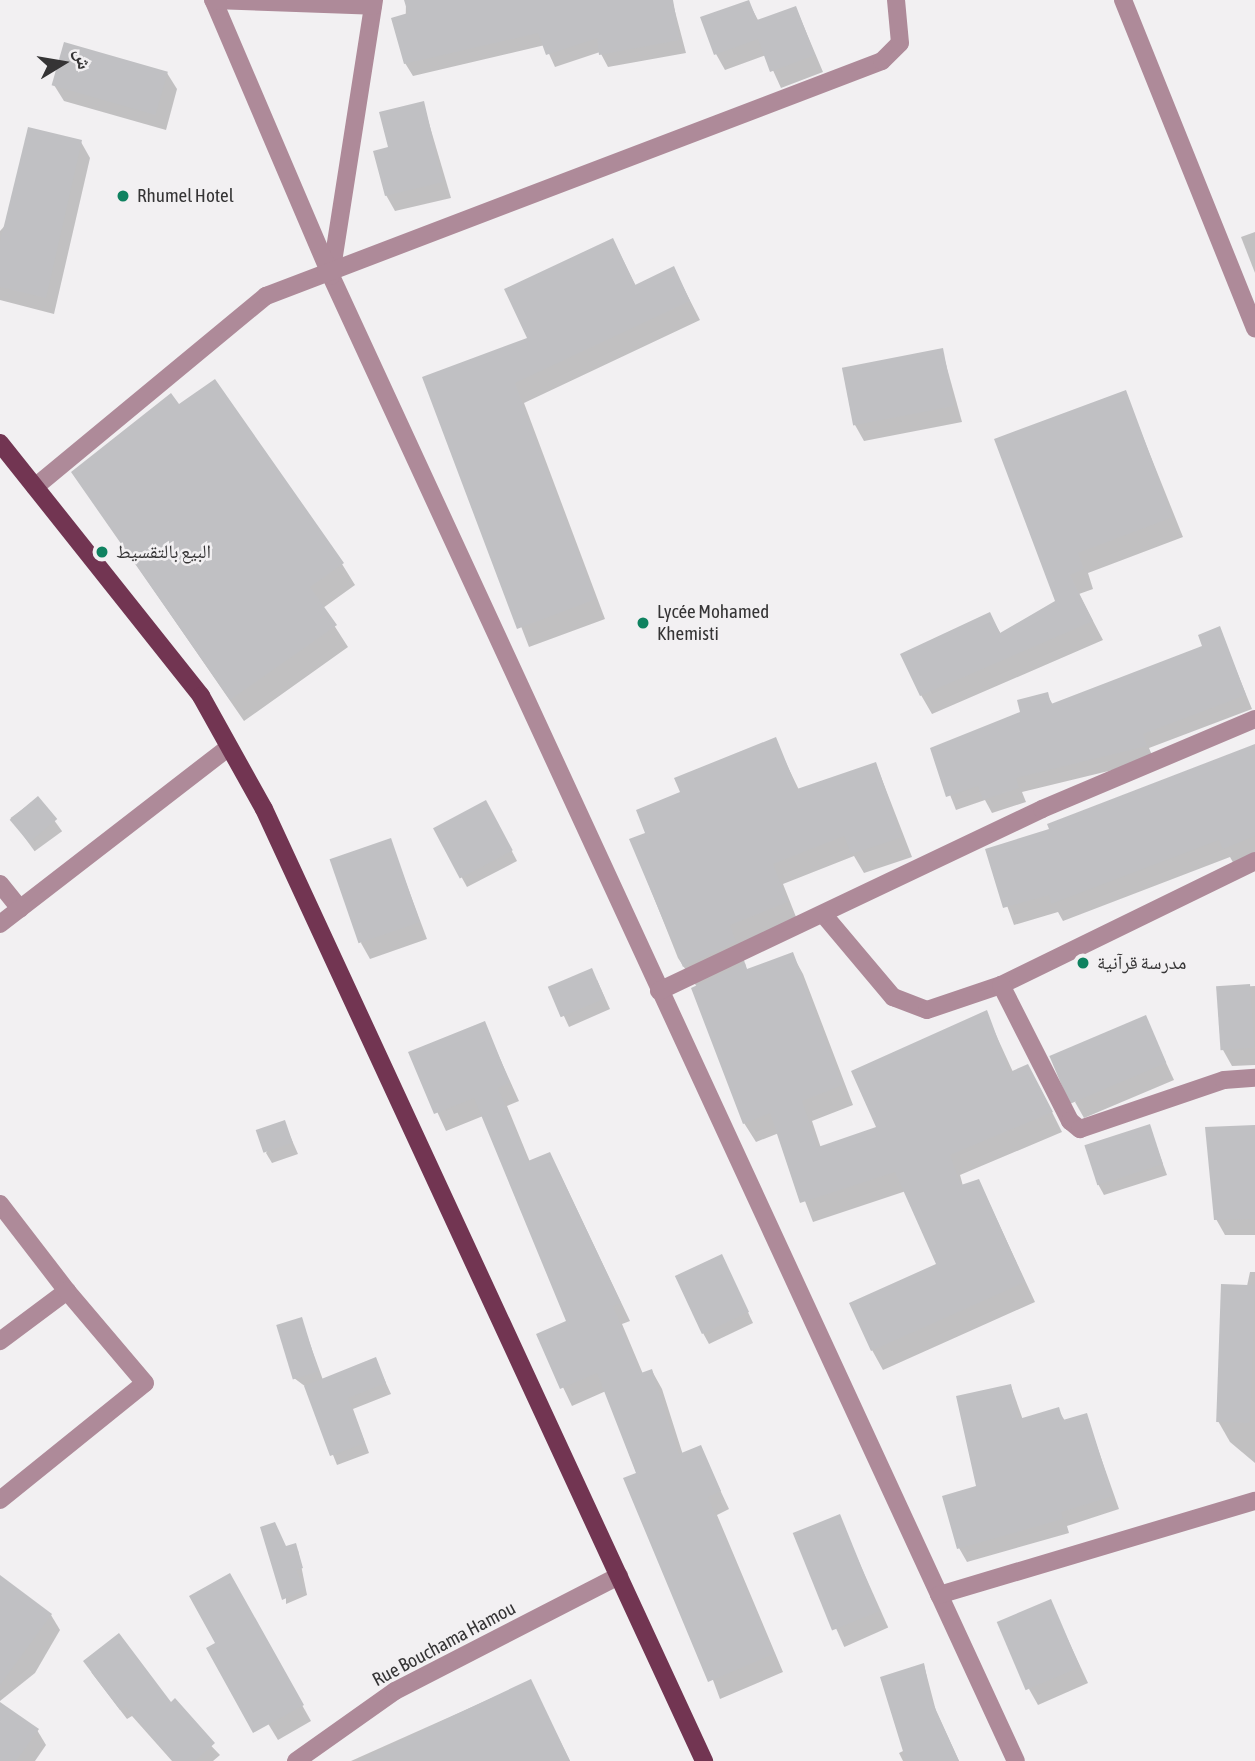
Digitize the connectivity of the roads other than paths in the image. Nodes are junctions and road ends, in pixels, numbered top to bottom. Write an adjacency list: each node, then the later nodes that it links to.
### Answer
1 (212, 0): 4 (street); 5 (street)
2 (896, 0): 5 (street)
3 (1123, 0): 6 (street)
4 (373, 3): 5 (street)
5 (331, 276): 8 (street); 17 (street)
6 (1255, 329)
7 (0, 443): 8 (main road)
8 (35, 486): 10 (main road)
9 (1255, 719): 14 (street)
10 (229, 747): 13 (street); 24 (main road)
11 (1255, 861): 16 (street)
12 (0, 884): 13 (street)
13 (20, 909): 15 (street)
14 (823, 914): 16 (street); 17 (street)
15 (0, 924)
16 (1001, 985): 18 (street)
17 (659, 991): 25 (street)
18 (1255, 1078)
19 (0, 1205): 20 (street)
20 (67, 1291): 21 (street); 22 (street)
21 (0, 1341)
22 (0, 1500)
23 (1255, 1501): 25 (street)
24 (619, 1576): 26 (street, Rue Bouchama Hamou); 27 (main road)
25 (939, 1595): 28 (street)
26 (296, 1761)
27 (704, 1761)
28 (1016, 1761)

